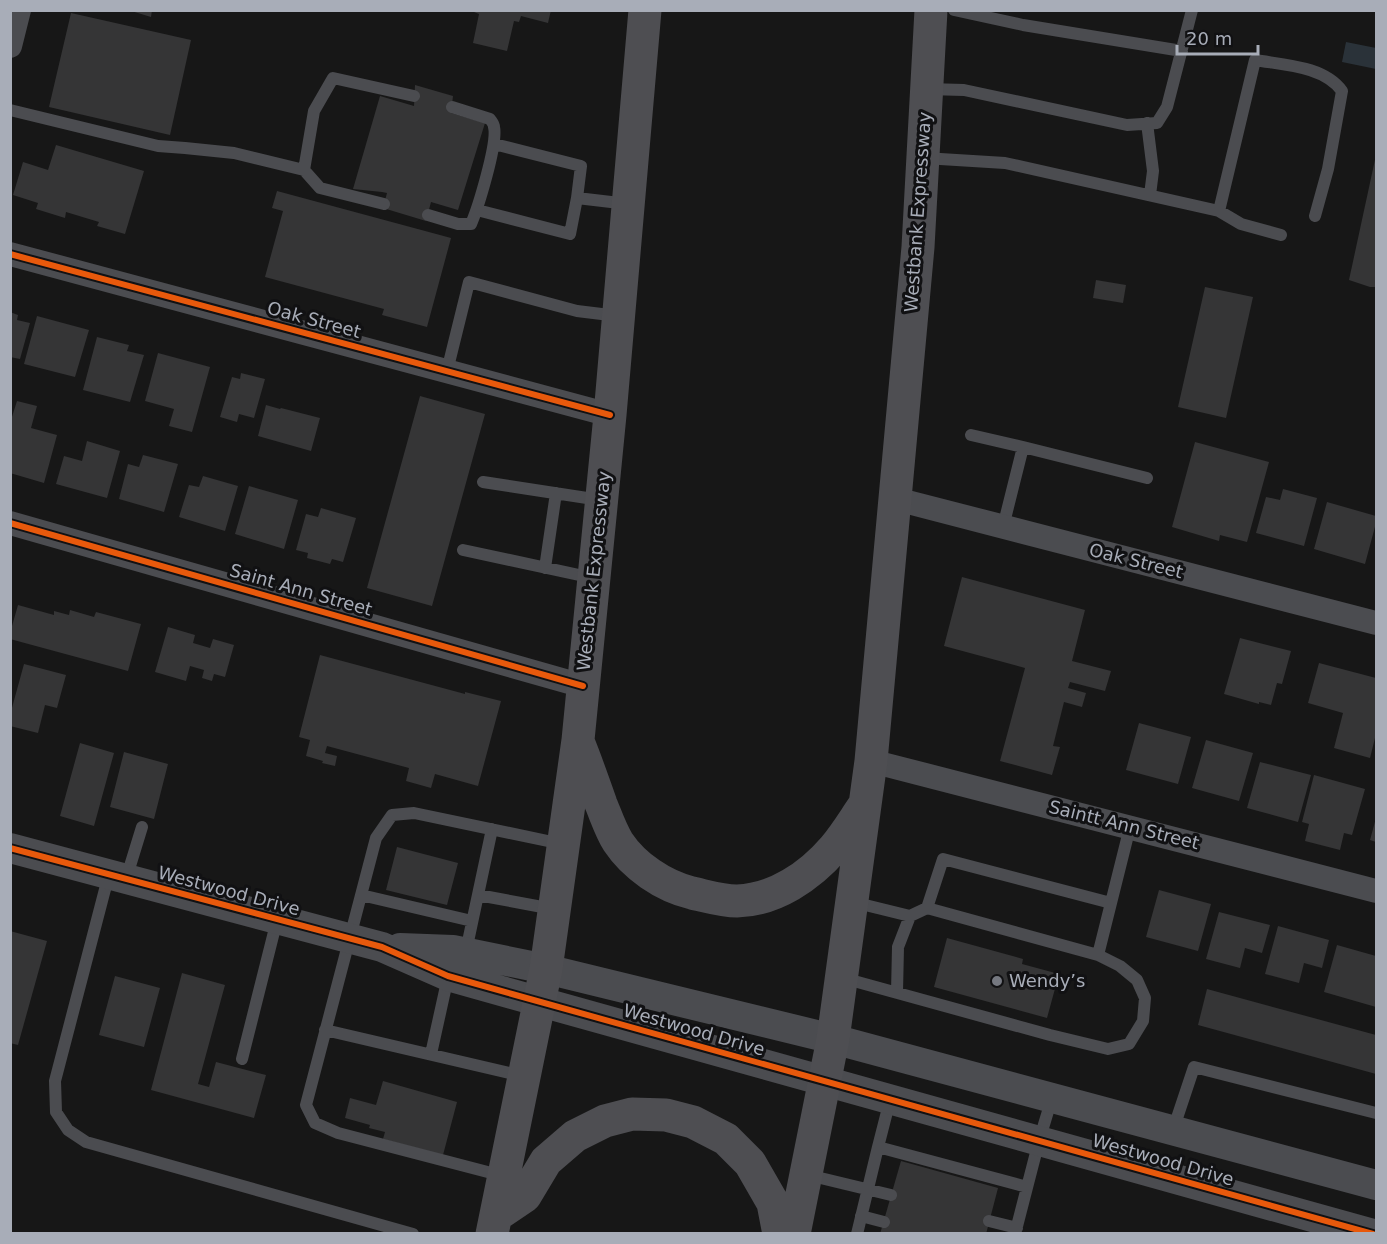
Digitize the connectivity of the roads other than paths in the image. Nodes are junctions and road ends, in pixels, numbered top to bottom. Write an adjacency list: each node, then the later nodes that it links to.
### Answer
1 (19, 10): 6 (street)
2 (645, 10): 19 (highway, Westbank Expressway)
3 (931, 10): 8 (highway, Westbank Expressway)
4 (954, 10): 7 (lane)
5 (1192, 10): 7 (lane)
6 (10, 46)
7 (1182, 51): 12 (lane)
8 (926, 88): 12 (lane); 14 (highway, Westbank Expressway)
9 (414, 96): 15 (lane)
10 (452, 107): 13 (lane)
11 (10, 110): 15 (lane)
12 (1147, 123): 16 (lane)
13 (494, 144): 17 (lane); 20 (lane)
14 (923, 158): 16 (lane); 34 (highway, Westbank Expressway)
15 (304, 170): 18 (lane)
16 (1150, 195): 21 (lane)
17 (577, 198): 19 (lane); 20 (lane)
18 (384, 204)
19 (629, 204): 26 (highway, Westbank Expressway)
20 (477, 210): 22 (lane)
21 (1219, 211): 23 (lane); 24 (lane)
22 (428, 215)
23 (1315, 216)
24 (1281, 235)
25 (10, 254): 27 (street, Oak Street)
26 (619, 316): 27 (lane); 28 (highway, Westbank Expressway)
27 (447, 372): 28 (street, Oak Street)
28 (610, 415): 35 (highway, Westbank Expressway)
29 (971, 435): 30 (lane)
30 (1023, 447): 31 (lane); 37 (lane)
31 (1147, 478)
32 (483, 482): 33 (lane)
33 (556, 493): 35 (lane); 39 (lane)
34 (896, 499): 37 (street, Oak Street); 44 (highway, Westbank Expressway)
35 (602, 500): 40 (highway, Westbank Expressway)
36 (10, 523): 42 (street, Saint Ann Street)
37 (1003, 527): 41 (street, Oak Street)
38 (463, 550): 39 (lane)
39 (545, 568): 40 (lane)
40 (594, 578): 42 (highway, Westbank Expressway)
41 (1377, 623)
42 (583, 686): 43 (highway, Westbank Expressway)
43 (578, 740): 45 (highway); 49 (highway, Westbank Expressway)
44 (871, 761): 45 (highway, Westbank Expressway); 47 (street, Saintt Ann Street)
45 (866, 802): 55 (highway, Westbank Expressway)
46 (142, 827): 51 (lane)
47 (1130, 827): 52 (street, Saintt Ann Street); 56 (lane)
48 (492, 829): 49 (lane); 53 (lane); 54 (lane)
49 (563, 844): 58 (highway, Westbank Expressway)
50 (10, 848): 51 (street, Westwood Drive)
51 (118, 877): 60 (street, Westwood Drive); 94 (lane)
52 (1377, 891)
53 (361, 895): 61 (lane); 62 (lane)
54 (478, 895): 58 (lane); 61 (lane)
55 (853, 902): 59 (lane); 68 (highway, Westbank Expressway)
56 (1111, 903): 57 (lane); 65 (lane)
57 (927, 908): 59 (lane); 65 (lane)
58 (555, 909): 66 (highway, Westbank Expressway)
59 (910, 916): 69 (lane)
60 (278, 920): 62 (street, Westwood Drive); 74 (lane)
61 (472, 921): 64 (lane)
62 (349, 939): 63 (street, Westwood Drive); 71 (lane)
63 (382, 947): 64 (street, Westwood Drive); 67 (street, Westwood Drive)
64 (466, 952): 66 (street, Westwood Drive)
65 (1098, 955): 69 (lane)
66 (546, 969): 70 (highway, Westbank Expressway); 72 (street, Westwood Drive)
67 (448, 976): 70 (street, Westwood Drive); 73 (lane)
68 (842, 977): 69 (lane); 72 (highway, Westbank Expressway)
69 (897, 992)
70 (539, 1002): 75 (highway, Westbank Expressway); 76 (street, Westwood Drive)
71 (325, 1029): 73 (lane); 84 (lane)
72 (833, 1039): 76 (highway, Westbank Expressway); 77 (street, Westwood Drive)
73 (431, 1054): 75 (lane)
74 (242, 1059)
75 (525, 1076): 84 (highway, Westbank Expressway)
76 (825, 1082): 78 (street, Westwood Drive); 83 (highway, Westbank Expressway)
77 (1052, 1098): 80 (street, Westwood Drive); 81 (lane)
78 (891, 1100): 81 (street, Westwood Drive); 82 (lane)
79 (1377, 1113): 80 (lane)
80 (1173, 1131): 85 (street, Westwood Drive)
81 (1039, 1141): 86 (lane); 97 (street, Westwood Drive)
82 (878, 1147): 86 (lane); 87 (lane)
83 (806, 1175): 87 (lane); 95 (highway, Westbank Expressway)
84 (505, 1177): 92 (highway, Westbank Expressway)
85 (1377, 1185)
86 (1027, 1187): 93 (lane)
87 (868, 1190): 88 (lane); 89 (lane)
88 (891, 1195)
89 (861, 1216): 91 (lane); 96 (lane)
90 (989, 1221): 93 (lane)
91 (884, 1222)
92 (494, 1224): 95 (highway)
93 (1016, 1231)
94 (413, 1233)
95 (792, 1233)
96 (857, 1233)
97 (1373, 1233)

